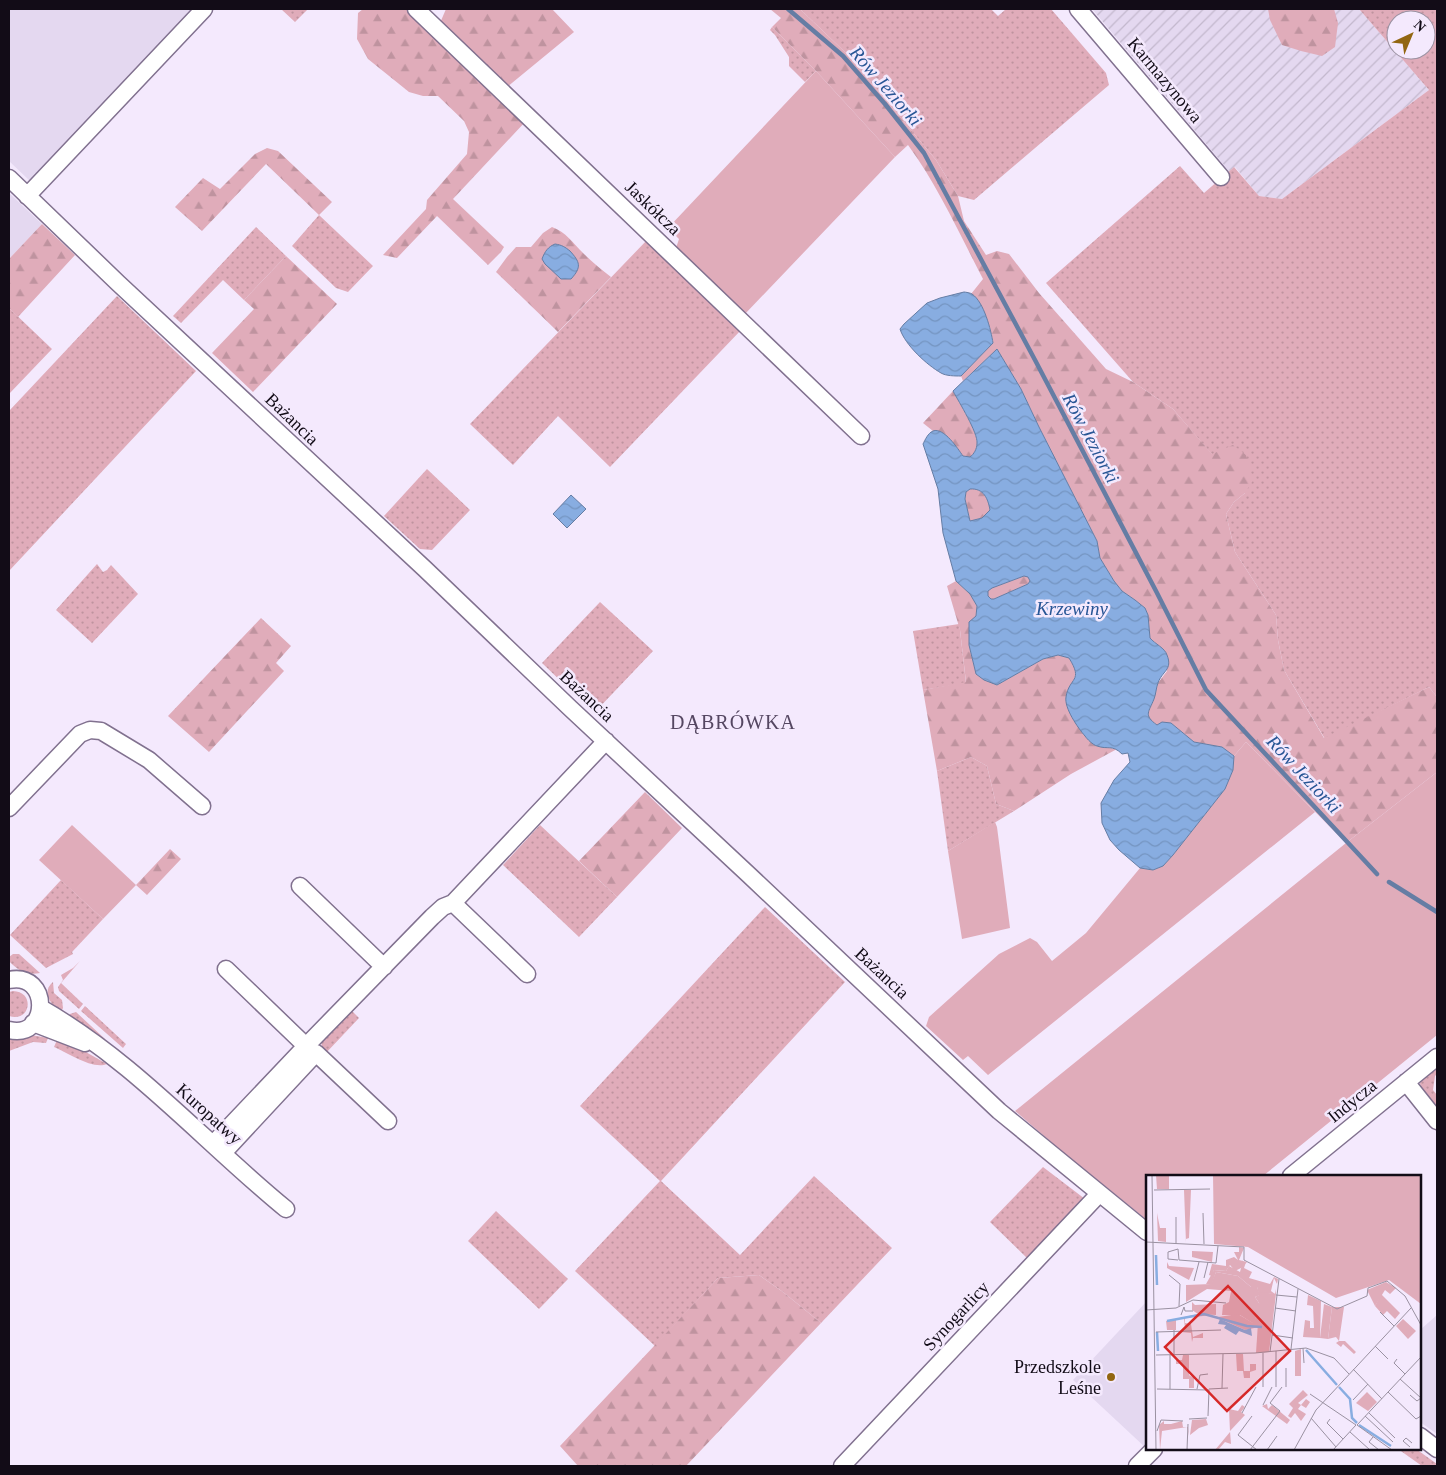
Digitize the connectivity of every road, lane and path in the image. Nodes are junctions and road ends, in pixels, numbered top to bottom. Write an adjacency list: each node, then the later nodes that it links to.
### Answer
1 (204, 9): 6 (street)
2 (416, 9): 7 (street, Jaskółcza)
3 (1078, 9): 5 (street, Karmazynowa)
4 (9, 178): 6 (street, Bażancia)
5 (1221, 178)
6 (27, 196): 8 (street, Bażancia)
7 (861, 436)
8 (606, 741): 12 (street); 28 (street, Bażancia)
9 (202, 806): 10 (street)
10 (9, 808)
11 (300, 886): 13 (street)
12 (453, 903): 13 (street); 15 (street)
13 (384, 967): 20 (street)
14 (226, 968): 20 (street)
15 (527, 974)
16 (10, 978): 17 (street)
17 (41, 1008): 18 (street); 21 (street, Kuropatwy)
18 (34, 1023): 19 (street); 21 (street, Kuropatwy)
19 (9, 1030)
20 (306, 1046): 26 (street)
21 (103, 1050): 26 (street, Kuropatwy)
22 (1437, 1057): 23 (street, Indycza)
23 (1406, 1082): 25 (street); 27 (street, Indycza)
24 (388, 1121): 26 (street)
25 (1437, 1121)
26 (218, 1148): 29 (street, Kuropatwy)
27 (1292, 1175)
28 (1099, 1194): 30 (street, Bażancia); 34 (street, Synogarlicy)
29 (286, 1209)
30 (1146, 1231)
31 (1421, 1437): 32 (street)
32 (1437, 1449)
33 (1153, 1450): 35 (street)
34 (842, 1466)
35 (1137, 1466)

